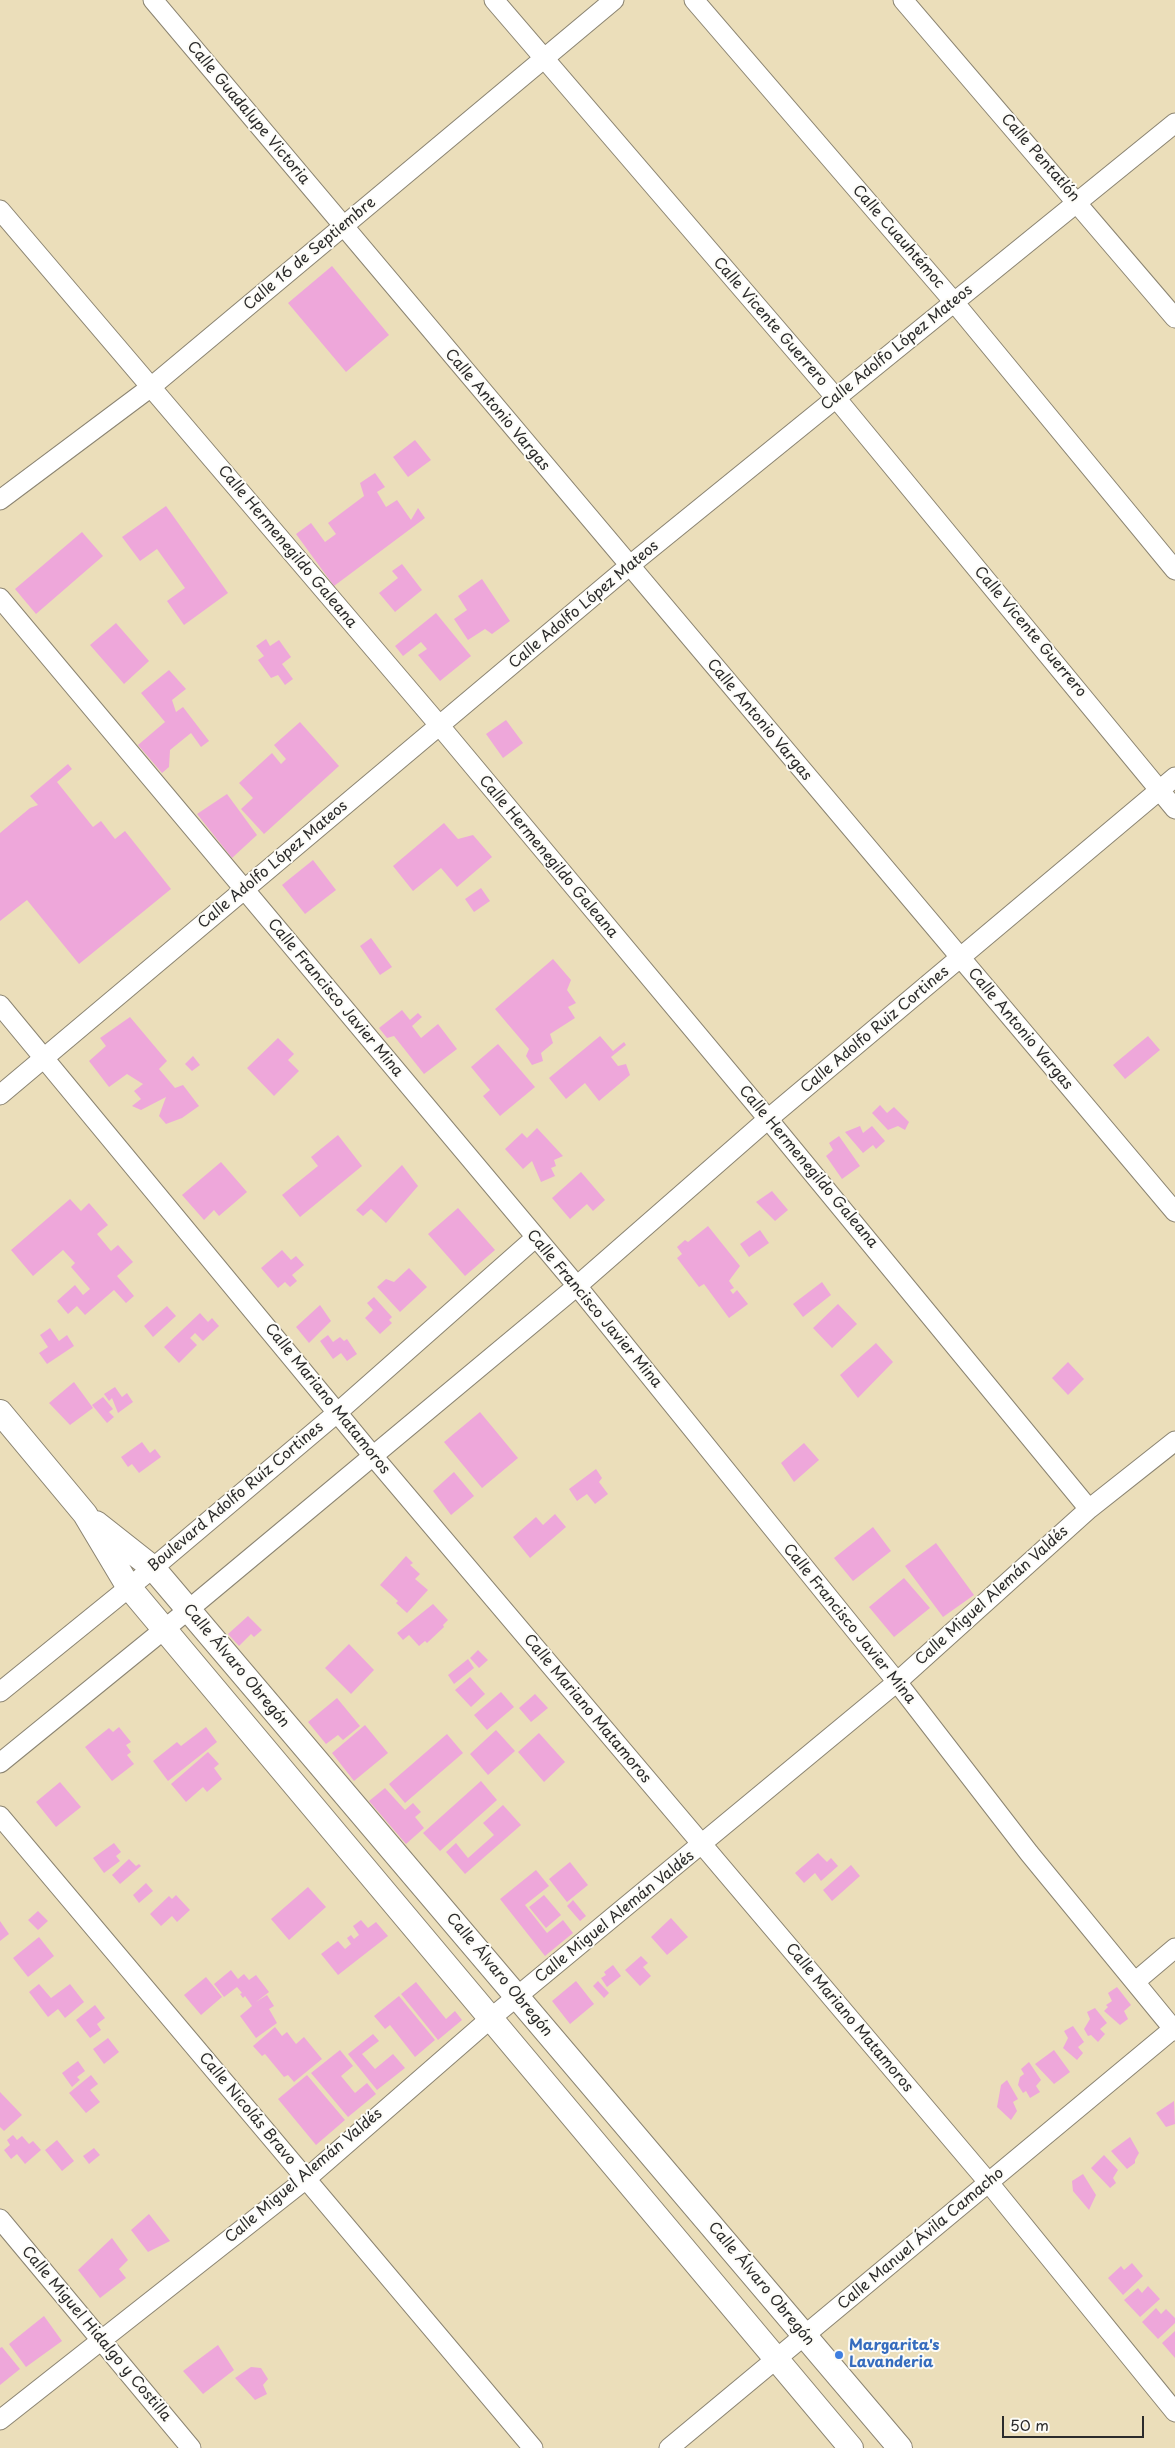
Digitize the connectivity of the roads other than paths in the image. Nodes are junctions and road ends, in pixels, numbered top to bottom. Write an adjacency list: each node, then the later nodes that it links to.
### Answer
1 (153, 0): 10 (street, Calle Guadalupe Victoria)
2 (494, 0): 6 (street, Calle Vicente Guerrero)
3 (614, 0): 6 (street, Calle 16 de Septiembre)
4 (694, 0): 11 (street, Calle Cuauhtémoc)
5 (903, 0): 8 (street, Calle Pentatlón)
6 (544, 59): 10 (street, Calle 16 de Septiembre); 14 (street, Calle Vicente Guerrero)
7 (1175, 123): 8 (street, Calle Adolfo López Mateos)
8 (1078, 202): 11 (street, Calle Adolfo López Mateos); 12 (street, Calle Pentatlón)
9 (0, 210): 13 (street, Calle Hermenegildo Galeana)
10 (342, 227): 13 (street, Calle 16 de Septiembre); 16 (street, Calle Antonio Vargas)
11 (954, 302): 14 (street, Calle Adolfo López Mateos); 17 (street, Calle Cuauhtémoc)
12 (1175, 318)
13 (150, 387): 15 (street, Calle 16 de Septiembre); 19 (street, Calle Hermenegildo Galeana)
14 (836, 398): 16 (street, Calle Adolfo López Mateos); 21 (street, Calle Vicente Guerrero)
15 (0, 500)
16 (629, 566): 19 (street, Calle Adolfo López Mateos); 24 (street, Calle Antonio Vargas)
17 (1175, 570)
18 (0, 598): 23 (street, Calle Francisco Javier Mina)
19 (439, 725): 23 (street, Calle Adolfo López Mateos); 28 (street, Calle Hermenegildo Galeana)
20 (1175, 777): 21 (street, Calle Adolfo Ruiz Cortines)
21 (1160, 790): 22 (street, Calle Vicente Guerrero); 24 (street, Calle Adolfo Ruiz Cortines)
22 (1175, 809)
23 (244, 890): 26 (street, Calle Adolfo López Mateos); 30 (street, Calle Francisco Javier Mina)
24 (960, 958): 28 (street, Calle Adolfo Ruiz Cortines); 29 (street, Calle Antonio Vargas)
25 (0, 1005): 26 (street, Calle Mariano Matamoros)
26 (44, 1058): 27 (street, Calle Adolfo López Mateos); 33 (street, Calle Mariano Matamoros)
27 (0, 1096)
28 (768, 1119): 31 (street, Calle Adolfo Ruiz Cortines); 36 (street, Calle Hermenegildo Galeana)
29 (1175, 1212)
30 (535, 1238): 31 (street, Calle Francisco Javier Mina); 33 (street, Boulevard Adolfo Ruíz Cortines)
31 (576, 1286): 35 (street, Calle Adolfo Ruiz Cortines); 42 (street, Calle Francisco Javier Mina)
32 (0, 1412): 37 (street, Calle Álvaro Obregón)
33 (338, 1412): 35 (street, Calle Mariano Matamoros); 38 (street, Boulevard Adolfo Ruíz Cortines)
34 (1175, 1441): 36 (street, Calle Miguel Alemán Valdés)
35 (373, 1456): 40 (street, Calle Adolfo Ruiz Cortines); 46 (street, Calle Mariano Matamoros)
36 (1090, 1509): 42 (street, Calle Miguel Alemán Valdés)
37 (85, 1514): 38 (street, Calle Álvaro Obregón); 39 (street, Calle Álvaro Obregón)
38 (153, 1568): 39 (street, Boulevard Adolfo Ruíz Cortines); 40 (street, Calle Álvaro Obregón)
39 (128, 1586): 41 (street, Calle Álvaro Obregón); 43 (street, Boulevard Adolfo Ruíz Cortines)
40 (188, 1610): 41 (street); 49 (street, Calle Álvaro Obregón)
41 (164, 1629): 44 (street); 50 (street, Calle Álvaro Obregón)
42 (897, 1682): 46 (street, Calle Miguel Alemán Valdés); 48 (street, Calle Francisco Javier Mina)
43 (0, 1692)
44 (0, 1763)
45 (0, 1816): 52 (street, Calle Nicolás Bravo)
46 (702, 1845): 49 (street, Calle Miguel Alemán Valdés); 53 (street, Calle Mariano Matamoros)
47 (1175, 1948): 48 (street)
48 (1136, 1981): 51 (street, Calle Francisco Javier Mina)
49 (518, 1997): 50 (street, Calle Miguel Alemán Valdés); 55 (street, Calle Álvaro Obregón)
50 (491, 2018): 52 (street, Calle Miguel Alemán Valdés); 57 (street, Calle Álvaro Obregón)
51 (1174, 2030): 53 (street, Calle Manuel Ávila Camacho)
52 (306, 2178): 56 (street, Calle Miguel Alemán Valdés); 61 (street, Calle Nicolás Bravo)
53 (989, 2183): 55 (street, Calle Manuel Ávila Camacho); 58 (street, Calle Mariano Matamoros)
54 (0, 2219): 56 (street, Calle Miguel Hidalgo y Costilla)
55 (804, 2335): 57 (street, Calle Manuel Ávila Camacho); 64 (street, Calle Álvaro Obregón)
56 (101, 2339): 59 (street, Calle Miguel Alemán Valdés); 60 (street, Calle Miguel Hidalgo y Costilla)
57 (777, 2359): 62 (street, Calle Manuel Ávila Camacho); 63 (street, Calle Álvaro Obregón)
58 (1175, 2412)
59 (0, 2420)
60 (191, 2448)
61 (533, 2448)
62 (669, 2448)
63 (852, 2448)
64 (900, 2448)

